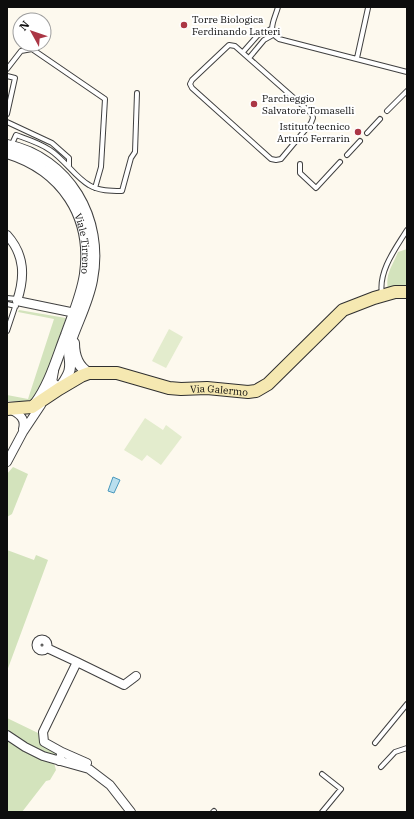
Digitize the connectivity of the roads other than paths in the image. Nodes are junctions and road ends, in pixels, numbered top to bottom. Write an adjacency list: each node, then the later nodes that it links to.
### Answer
1 (278, 7): 3 (lane)
2 (368, 8): 9 (lane)
3 (271, 29): 4 (lane); 7 (lane)
4 (273, 35): 8 (lane); 9 (lane)
5 (20, 52): 10 (lane)
6 (36, 52): 26 (lane)
7 (243, 52): 8 (lane); 8 (lane)
8 (249, 58)
9 (357, 58): 11 (lane)
10 (7, 69)
11 (407, 72)
12 (7, 76): 16 (lane)
13 (407, 91): 15 (lane)
14 (136, 93): 26 (lane)
15 (387, 111)
16 (7, 114)
17 (380, 119): 19 (lane)
18 (7, 122): 25 (lane)
19 (367, 133)
20 (360, 141): 22 (lane)
21 (8, 148): 25 (lane); 34 (street, Viale Tirreno)
22 (347, 155)
23 (340, 162): 24 (lane)
24 (300, 164)
25 (69, 166): 26 (lane)
26 (95, 188)
27 (407, 230): 30 (lane)
28 (7, 235): 32 (street)
29 (407, 292): 30 (main road, Via Galermo)
30 (382, 296): 38 (main road, Via Galermo)
31 (7, 298): 32 (lane)
32 (17, 302): 33 (lane); 34 (street); 35 (lane)
33 (7, 304)
34 (77, 313): 36 (street, Viale Tirreno); 37 (street, Viale Tirreno)
35 (7, 331)
36 (74, 333): 38 (street); 39 (street, Viale Tirreno)
37 (53, 371): 39 (street); 41 (street, Viale Tirreno)
38 (89, 373): 39 (main road, Via Galermo)
39 (59, 389): 40 (main road, Via Galermo)
40 (46, 398): 41 (main road, Via Galermo); 43 (street)
41 (32, 407): 42 (main road, Via Galermo)
42 (8, 409): 43 (street)
43 (22, 432): 44 (street)
44 (7, 462)
45 (47, 648): 46 (street)
46 (77, 662): 47 (street); 52 (street)
47 (136, 676)
48 (407, 704): 50 (lane)
49 (7, 735): 53 (street)
50 (375, 743)
51 (407, 748): 54 (lane)
52 (62, 752): 53 (street); 56 (street)
53 (59, 761): 56 (street)
54 (381, 767)
55 (322, 774): 58 (lane)
56 (110, 785): 57 (street)
57 (131, 812)
58 (322, 812)

